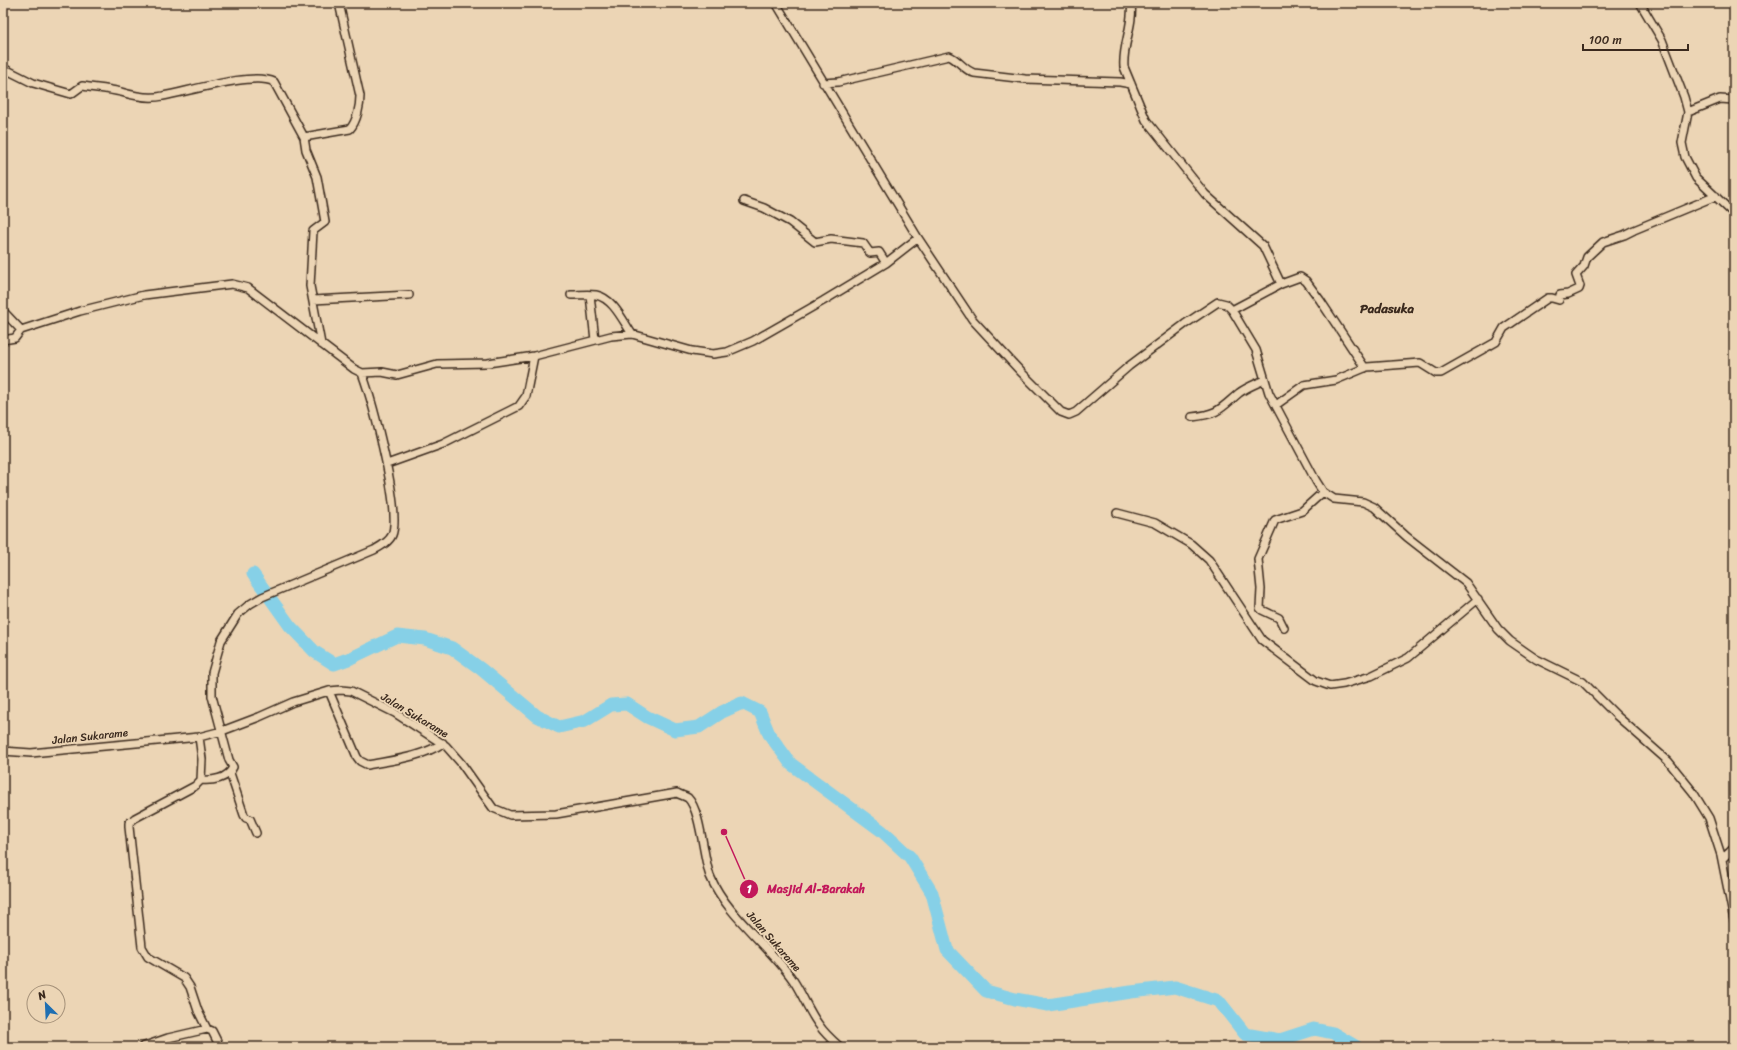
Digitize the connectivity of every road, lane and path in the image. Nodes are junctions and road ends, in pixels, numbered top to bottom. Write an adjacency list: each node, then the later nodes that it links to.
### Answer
1 (339, 3): 10 (street)
2 (776, 3): 6 (street)
3 (1131, 3): 7 (street)
4 (1640, 3): 9 (street)
5 (3, 68): 10 (street)
6 (823, 83): 7 (street); 14 (street)
7 (1131, 84): 16 (street)
8 (1734, 100): 9 (street)
9 (1688, 112): 11 (street)
10 (304, 136): 20 (street)
11 (1716, 196): 13 (street); 29 (street)
12 (744, 201): 15 (street)
13 (1734, 214)
14 (918, 238): 15 (street); 21 (street)
15 (886, 263): 24 (street)
16 (1281, 284): 21 (street); 29 (street)
17 (408, 295): 20 (street)
18 (571, 295): 19 (street)
19 (590, 295): 24 (street); 26 (street)
20 (313, 300): 27 (street)
21 (1232, 310): 31 (street)
22 (3, 312): 23 (street)
23 (21, 330): 25 (street); 27 (street)
24 (632, 334): 26 (street)
25 (3, 340)
26 (595, 340): 28 (street)
27 (321, 344): 30 (street)
28 (534, 356): 30 (street); 34 (street)
29 (1365, 368): 32 (street)
30 (362, 373): 34 (street)
31 (1264, 380): 32 (street); 33 (street)
32 (1276, 405): 35 (street)
33 (1192, 416)
34 (387, 464): 40 (street)
35 (1324, 492): 37 (street); 38 (street)
36 (1117, 513): 37 (street)
37 (1478, 599): 48 (street)
38 (1284, 628)
39 (329, 691): 40 (street, Jalan Sukarame); 42 (street, Jalan Sukarame); 42 (street)
40 (222, 731): 41 (street, Jalan Sukarame); 44 (street)
41 (199, 737): 43 (street, Jalan Sukarame); 45 (street)
42 (442, 743): 53 (street, Jalan Sukarame)
43 (3, 751)
44 (230, 773): 45 (street); 46 (street)
45 (201, 780): 50 (street)
46 (256, 833)
47 (1734, 848): 48 (street)
48 (1722, 859): 49 (street)
49 (1734, 920)
50 (207, 1029): 51 (street); 52 (street)
51 (142, 1047)
52 (220, 1047)
53 (840, 1047)

